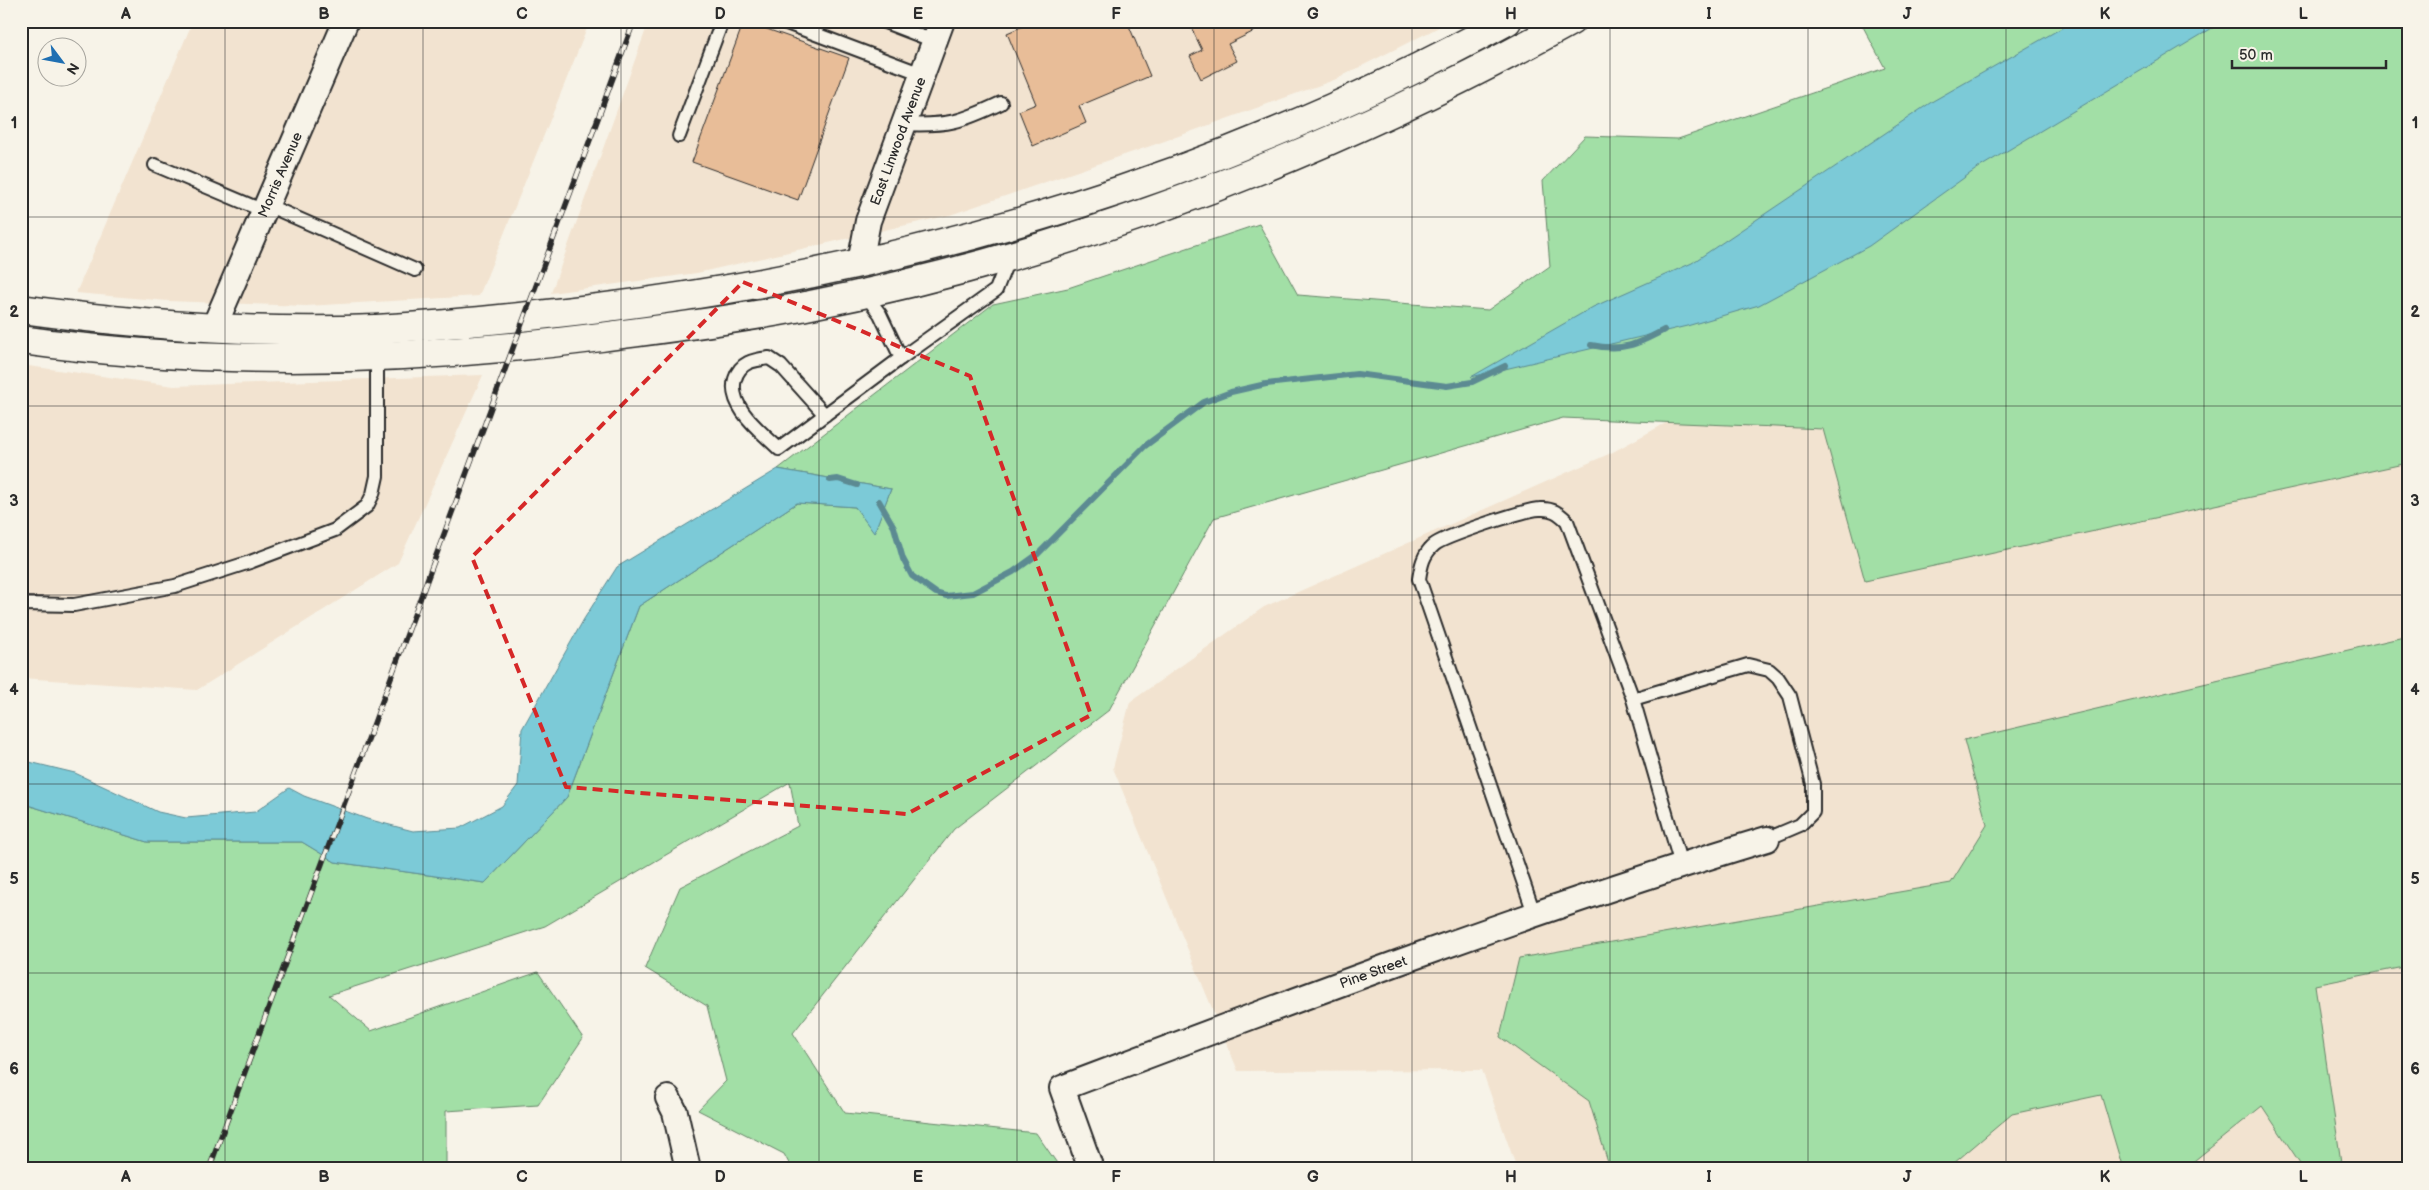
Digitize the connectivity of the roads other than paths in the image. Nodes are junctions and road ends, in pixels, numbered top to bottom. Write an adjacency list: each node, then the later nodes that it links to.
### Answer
1 (346, 21): 13 (street, Morris Avenue)
2 (724, 21): 11 (lane)
3 (781, 21): 8 (lane)
4 (882, 21): 7 (lane)
5 (1507, 21): 15 (highway)
6 (1571, 21): 14 (highway)
7 (938, 31): 8 (street, East Linwood Avenue)
8 (922, 74): 10 (street, East Linwood Avenue)
9 (1001, 103): 10 (lane)
10 (903, 124): 15 (street, East Linwood Avenue)
11 (679, 136)
12 (155, 165): 13 (lane)
13 (265, 208): 16 (lane); 19 (street, Morris Avenue)
14 (1009, 256): 17 (highway); 22 (lane)
15 (860, 264): 19 (highway)
16 (415, 270)
17 (864, 293): 21 (highway); 22 (lane)
18 (21, 309): 19 (highway)
19 (214, 327)
20 (22, 344): 21 (highway)
21 (377, 358): 24 (lane)
22 (901, 358): 23 (lane)
23 (825, 415): 23 (lane)
24 (21, 604)
25 (1633, 699): 26 (lane); 27 (lane); 28 (lane)
26 (1767, 839): 27 (street, Pine Street)
27 (1681, 865): 28 (street, Pine Street)
28 (1535, 916): 31 (street, Pine Street)
29 (668, 1098): 30 (street)
30 (688, 1169)
31 (1091, 1169)

